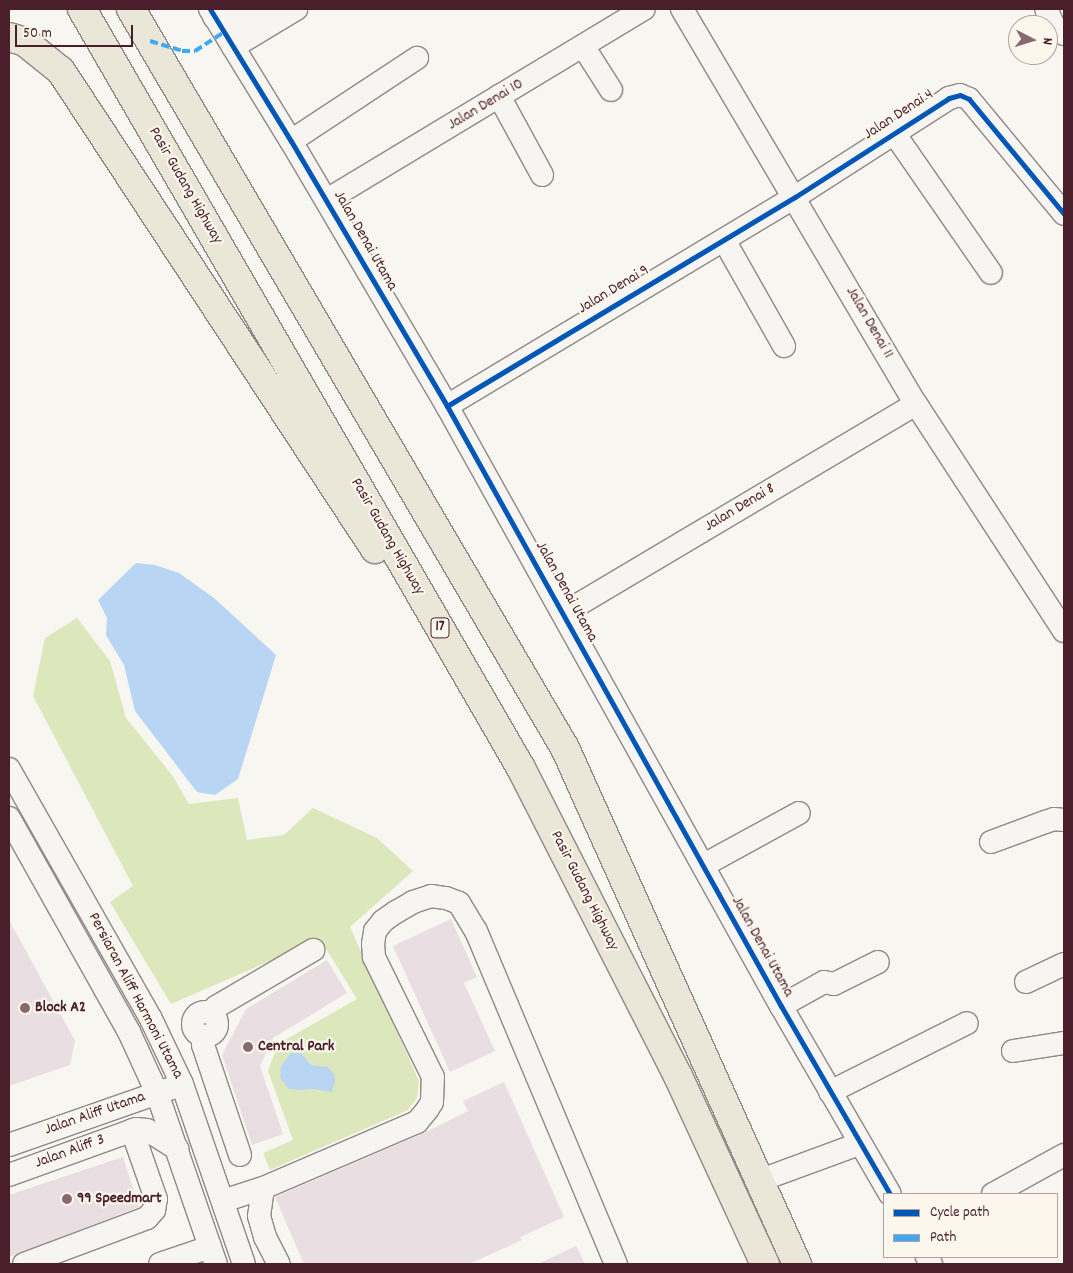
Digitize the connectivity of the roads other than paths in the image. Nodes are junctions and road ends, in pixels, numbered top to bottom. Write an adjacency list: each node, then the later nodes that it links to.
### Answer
1 (82, 9): 29 (highway, Pasir Gudang Highway / 17)
2 (131, 9): 58 (highway)
3 (267, 9): 8 (street)
4 (296, 9): 12 (street)
5 (644, 9): 11 (street, Jalan Denai 10)
6 (682, 9): 19 (street, Jalan Denai 11)
7 (1046, 9): 9 (street)
8 (212, 13): 12 (street, Jalan Denai Utama)
9 (1064, 34)
10 (9, 37): 29 (highway)
11 (583, 46): 14 (street); 15 (street, Jalan Denai 10)
12 (233, 47): 17 (street, Jalan Denai Utama)
13 (417, 58): 17 (street)
14 (611, 90)
15 (499, 96): 18 (street); 20 (street, Jalan Denai 10)
16 (894, 133): 19 (street, Jalan Denai 4); 21 (street, Jalan Denai 4); 23 (street)
17 (292, 141): 20 (street, Jalan Denai Utama)
18 (542, 175)
19 (795, 197): 22 (street, Jalan Denai 9); 25 (street, Jalan Denai 11)
20 (327, 200): 26 (street, Jalan Denai Utama)
21 (1064, 214)
22 (724, 240): 24 (street); 26 (street, Jalan Denai 9)
23 (991, 273)
24 (784, 346)
25 (916, 404): 27 (street, Jalan Denai 8); 28 (street, Jalan Denai 11)
26 (447, 406): 27 (street, Jalan Denai Utama)
27 (564, 613): 35 (street, Jalan Denai Utama)
28 (1064, 631)
29 (521, 768): 71 (highway, Pasir Gudang Highway / 17)
30 (9, 769): 43 (street, Persiaran Aliff Harmoni Utama)
31 (799, 813): 35 (street)
32 (9, 818): 46 (street, Persiaran Aliff Harmoni Utama)
33 (1064, 820): 34 (street)
34 (991, 842)
35 (704, 865): 40 (street, Jalan Denai Utama)
36 (313, 950): 42 (street)
37 (878, 962): 40 (street)
38 (1064, 964): 39 (street)
39 (1026, 982)
40 (780, 1006): 49 (street, Jalan Denai Utama)
41 (968, 1023): 49 (street)
42 (202, 1024): 43 (street); 55 (street)
43 (160, 1037): 47 (street, Persiaran Aliff Harmoni Utama)
44 (1064, 1043): 45 (street)
45 (1013, 1050)
46 (141, 1058): 48 (street, Persiaran Aliff Harmoni Utama); 50 (street)
47 (182, 1084): 48 (street, Jalan Aliff Utama); 62 (street, Persiaran Aliff Harmoni Utama)
48 (157, 1092): 50 (street, Jalan Aliff Utama); 54 (street, Persiaran Aliff Harmoni Utama)
49 (830, 1092): 53 (street, Jalan Denai Utama)
50 (129, 1102): 52 (street, Jalan Aliff Utama)
51 (132, 1130): 54 (street); 57 (street, Jalan Aliff 3); 66 (street)
52 (9, 1144)
53 (859, 1144): 58 (street); 60 (street, Jalan Denai Utama)
54 (177, 1149): 65 (street, Persiaran Aliff Harmoni Utama)
55 (240, 1155)
56 (1064, 1155): 61 (street)
57 (9, 1175)
58 (761, 1180): 72 (highway)
59 (263, 1188): 62 (street); 63 (street); 70 (street)
60 (889, 1193)
61 (995, 1193)
62 (223, 1201): 64 (street, Persiaran Aliff Harmoni Utama)
63 (259, 1216): 64 (street); 69 (street)
64 (231, 1227): 68 (street, Persiaran Aliff Harmoni Utama)
65 (213, 1256): 67 (street)
66 (24, 1264)
67 (160, 1264)
68 (244, 1264)
69 (279, 1264)
70 (616, 1264)
71 (765, 1264)
72 (798, 1264)

